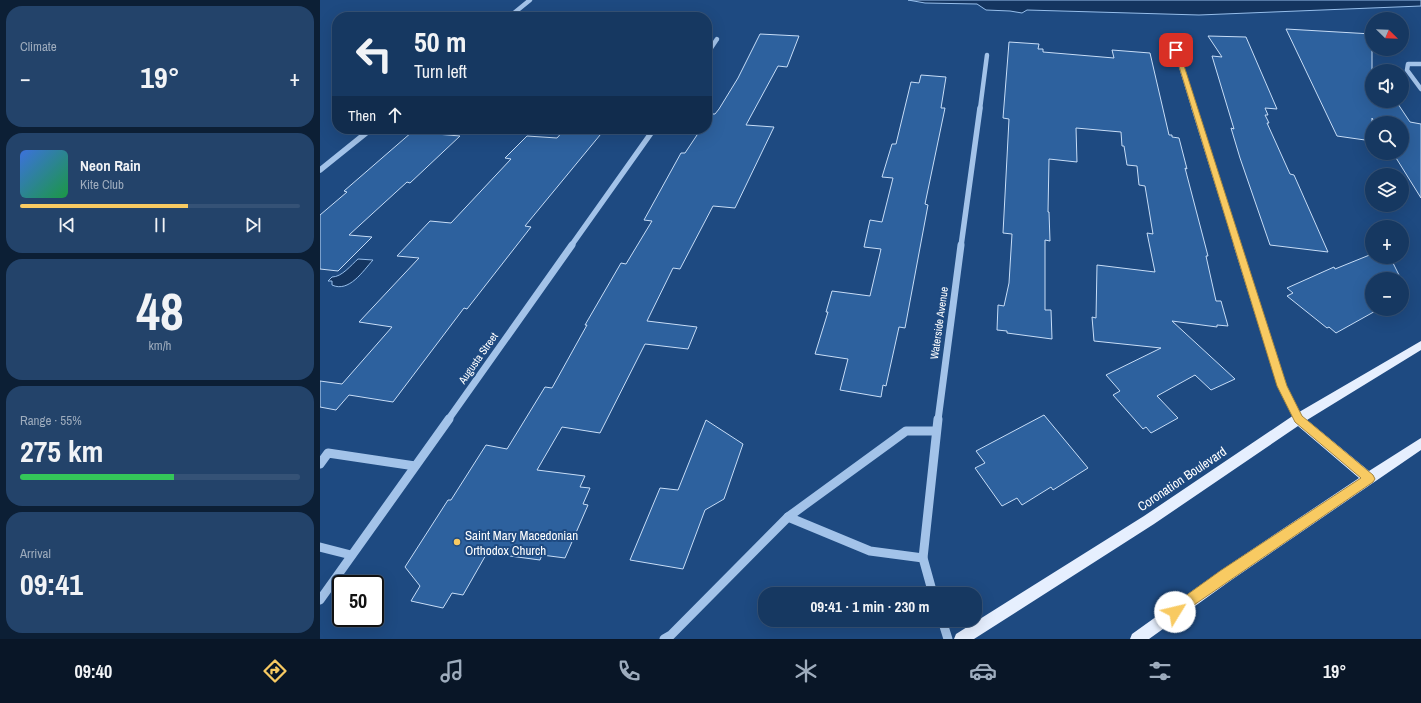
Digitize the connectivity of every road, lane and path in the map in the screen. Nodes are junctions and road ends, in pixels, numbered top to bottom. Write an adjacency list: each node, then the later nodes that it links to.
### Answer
1 (530, 0): 2 (street)
2 (515, 12)
3 (718, 39): 4 (street)
4 (712, 47)
5 (1176, 50): 13 (street)
6 (987, 55): 14 (street, Waterside Avenue)
7 (1421, 64): 8 (street)
8 (1421, 89)
9 (365, 134): 11 (street)
10 (650, 134): 17 (street, Augusta Street)
11 (320, 170)
12 (1421, 345): 13 (main road, Coronation Boulevard)
13 (1298, 419): 18 (main road); 28 (main road, Coronation Boulevard)
14 (936, 431): 19 (street); 22 (street, Waterside Avenue)
15 (1421, 443): 18 (main road)
16 (320, 464): 17 (street)
17 (415, 466): 21 (street, Augusta Street)
18 (1369, 479): 29 (main road)
19 (788, 517): 22 (street); 26 (street)
20 (320, 547): 21 (street)
21 (351, 555): 24 (street, Augusta Street)
22 (923, 558): 23 (street, Waterside Avenue)
23 (931, 587)
24 (320, 600)
25 (944, 627): 27 (street)
26 (669, 638)
27 (948, 639)
28 (961, 639)
29 (1137, 639)

